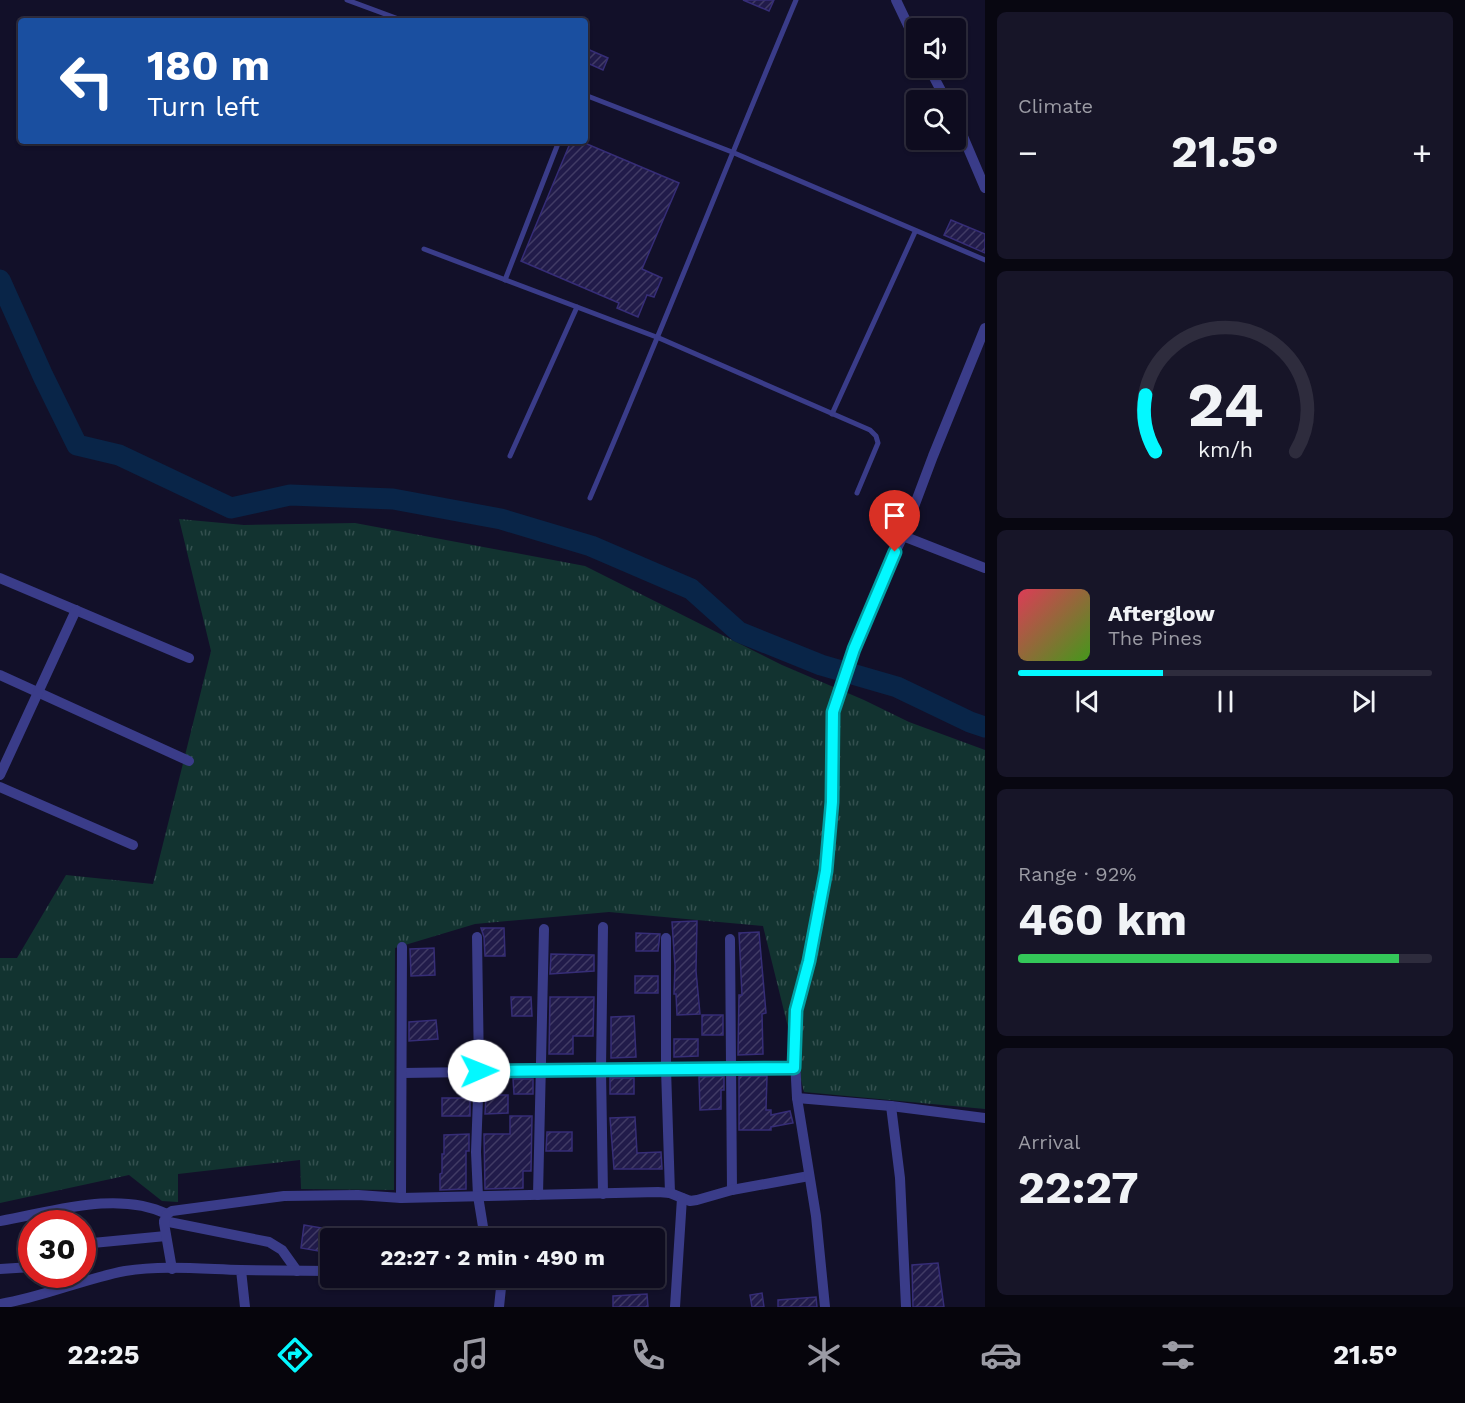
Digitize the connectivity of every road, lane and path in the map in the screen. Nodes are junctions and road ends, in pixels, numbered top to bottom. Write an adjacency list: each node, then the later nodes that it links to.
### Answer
1 (347, 0): 4 (lane)
2 (796, 0): 9 (lane)
3 (896, 0): 5 (street)
4 (396, 18)
5 (906, 21)
6 (588, 96): 9 (lane)
7 (966, 143): 10 (street)
8 (558, 144): 14 (lane)
9 (732, 152): 11 (lane); 17 (lane)
10 (985, 188)
11 (915, 232): 13 (lane); 18 (lane)
12 (424, 249): 14 (lane)
13 (985, 260)
14 (505, 280): 15 (lane)
15 (577, 307): 17 (lane); 19 (lane)
16 (985, 328): 22 (street)
17 (658, 338): 18 (lane); 21 (lane)
18 (832, 414): 20 (lane)
19 (510, 456)
20 (856, 493)
21 (590, 498)
22 (903, 536): 23 (street); 40 (street)
23 (985, 568)
24 (0, 578): 25 (street)
25 (76, 610): 26 (street); 28 (street)
26 (189, 658)
27 (0, 675): 28 (street)
28 (38, 691): 29 (street); 30 (street)
29 (189, 761)
30 (0, 775)
31 (0, 787): 32 (street)
32 (134, 845)
33 (603, 927): 42 (street)
34 (544, 929): 44 (street)
35 (477, 937): 43 (street)
36 (666, 938): 41 (street)
37 (730, 939): 39 (street)
38 (402, 947): 45 (street)
39 (730, 1068): 40 (street); 41 (street); 50 (street)
40 (794, 1068): 46 (street)
41 (666, 1069): 42 (street); 51 (street)
42 (602, 1070): 44 (street); 52 (street)
43 (479, 1071): 44 (street); 45 (street); 54 (street)
44 (540, 1071): 53 (street)
45 (402, 1073): 55 (street)
46 (796, 1098): 47 (street); 49 (street)
47 (891, 1106): 48 (street); 74 (street)
48 (985, 1118)
49 (809, 1176): 50 (street); 73 (street)
50 (732, 1190): 56 (street)
51 (670, 1193): 52 (street); 56 (street)
52 (603, 1194): 53 (street)
53 (538, 1195): 54 (street)
54 (478, 1196): 55 (street); 59 (street)
55 (401, 1198): 57 (street)
56 (682, 1198): 72 (street)
57 (166, 1217): 58 (street); 60 (street); 66 (street)
58 (0, 1221)
59 (483, 1228)
60 (166, 1236): 61 (street); 64 (street)
61 (96, 1243)
62 (18, 1268): 63 (street)
63 (0, 1269)
64 (172, 1269): 65 (street); 69 (street)
65 (241, 1270): 66 (street); 70 (street)
66 (297, 1271): 67 (street)
67 (320, 1271)
68 (501, 1288): 71 (street)
69 (2, 1305)
70 (246, 1307)
71 (499, 1307)
72 (675, 1307)
73 (825, 1307)
74 (906, 1307)

